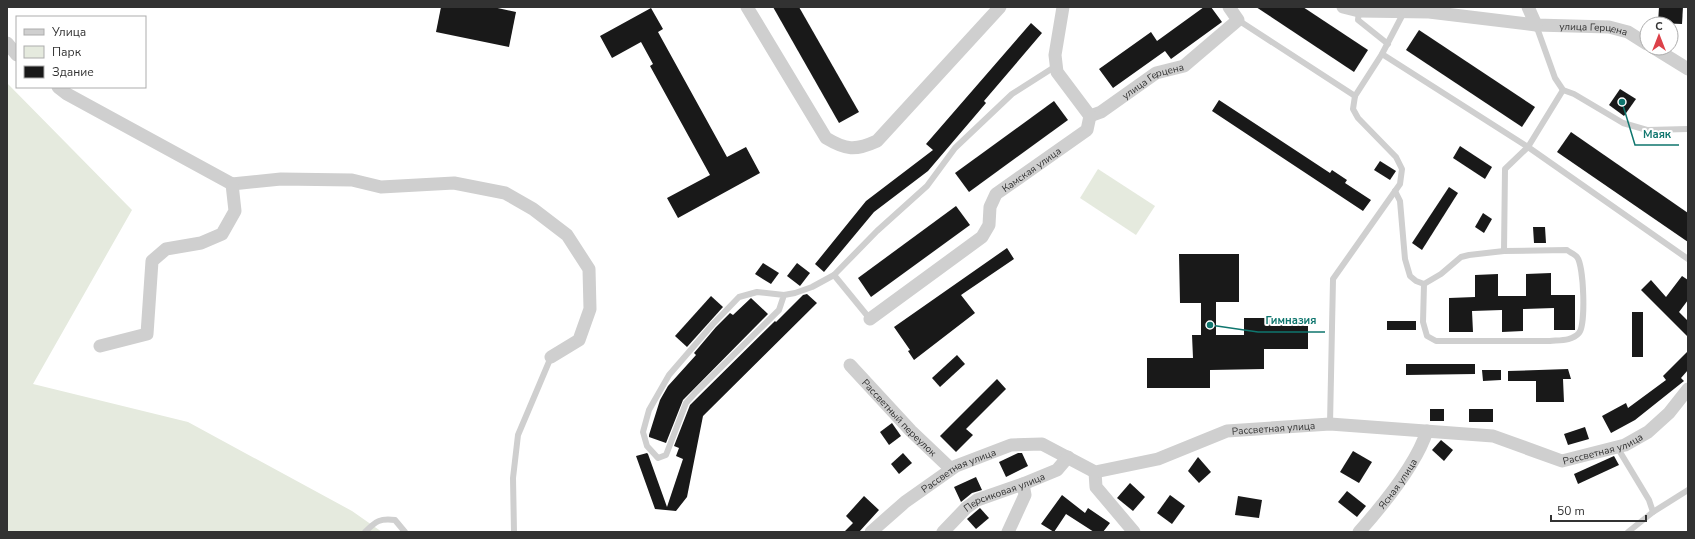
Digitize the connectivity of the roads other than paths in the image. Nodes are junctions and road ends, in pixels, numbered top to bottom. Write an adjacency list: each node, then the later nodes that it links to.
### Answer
1 (747, 7): 2 (street)
2 (1000, 7)
3 (1063, 7): 17 (street)
4 (1229, 7): 9 (street)
5 (1343, 7): 8 (street, улица Герцена)
6 (1528, 7): 10 (street)
7 (1403, 9): 8 (street, улица Герцена); 10 (street, улица Герцена); 13 (lane)
8 (1359, 11): 13 (lane)
9 (1238, 20): 21 (lane); 22 (street, улица Герцена)
10 (1536, 25): 11 (street, улица Герцена); 20 (lane)
11 (1639, 39)
12 (7, 43): 14 (street)
13 (1388, 44): 15 (lane)
14 (16, 54)
15 (1382, 54): 21 (lane); 24 (lane)
16 (1667, 56): 18 (street)
17 (1057, 66): 22 (street); 29 (lane)
18 (1688, 69)
19 (59, 88): 25 (street)
20 (1563, 90): 23 (lane); 24 (lane)
21 (1355, 96): 26 (lane)
22 (1090, 116): 32 (street, Камская улица)
23 (1688, 129)
24 (1528, 147): 27 (lane); 28 (lane)
25 (232, 184): 33 (street); 34 (street)
26 (1395, 191): 30 (lane); 37 (lane)
27 (1504, 252): 30 (lane); 30 (lane)
28 (1688, 259)
29 (834, 275): 31 (lane); 32 (lane)
30 (1424, 284)
31 (784, 294): 31 (lane)
32 (870, 319)
33 (100, 346)
34 (551, 356): 48 (lane)
35 (850, 365): 41 (street, Рассветный переулок)
36 (1688, 389): 39 (street, Рассветная улица)
37 (1330, 424): 38 (street, Рассветная улица); 42 (street, Рассветная улица)
38 (1428, 431): 39 (street, Рассветная улица); 53 (street, Ясная улица)
39 (1617, 448): 45 (lane)
40 (1068, 457): 41 (street, Рассветная улица); 42 (street, Рассветная улица); 43 (street, Персиковая улица)
41 (951, 469): 49 (street, Рассветная улица)
42 (1095, 472): 52 (street)
43 (1024, 484): 50 (street, Персиковая улица); 51 (street)
44 (1688, 490): 45 (lane)
45 (1653, 512): 54 (lane)
46 (365, 532): 47 (lane)
47 (405, 532)
48 (514, 532)
49 (871, 532)
50 (943, 532)
51 (1008, 532)
52 (1134, 532)
53 (1359, 532)
54 (1628, 532)

